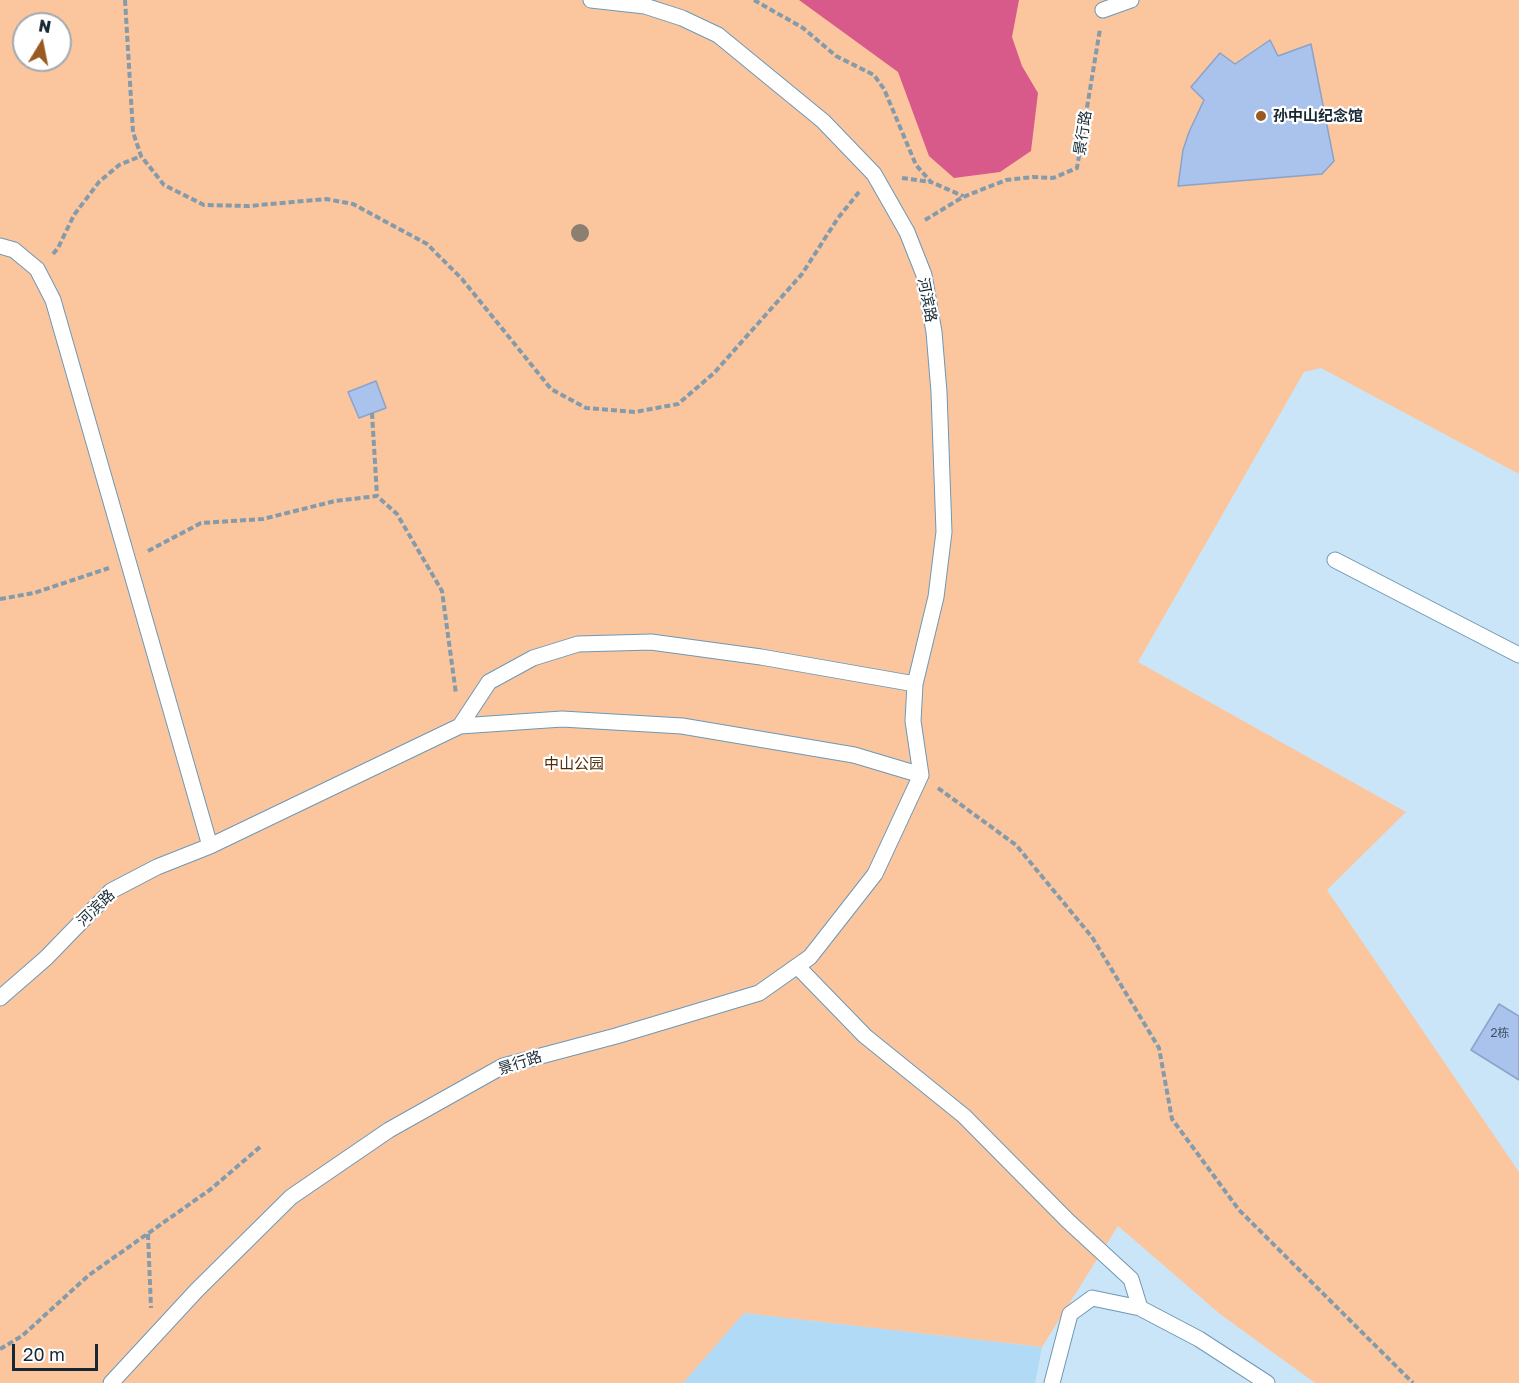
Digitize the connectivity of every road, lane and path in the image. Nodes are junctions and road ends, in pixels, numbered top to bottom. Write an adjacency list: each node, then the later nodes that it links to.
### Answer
1 (125, 0): 6 (path)
2 (591, 0): 7 (lane, 河滨路)
3 (754, 0): 8 (path)
4 (1131, 0): 5 (lane)
5 (1103, 10): 9 (path, 景行路)
6 (141, 156): 7 (path); 12 (path)
7 (873, 174): 8 (path); 10 (lane, 河滨路)
8 (931, 182): 9 (path)
9 (963, 196): 10 (path, 景行路)
10 (907, 232): 19 (lane, 河滨路)
11 (0, 246): 12 (lane)
12 (37, 268): 16 (lane)
13 (372, 413): 14 (path)
14 (377, 496): 16 (path); 20 (path)
15 (1335, 560): 18 (lane)
16 (129, 562): 17 (path); 22 (lane)
17 (0, 599)
18 (1519, 655)
19 (915, 684): 20 (lane); 21 (lane, 河滨路)
20 (460, 726): 21 (lane); 22 (lane, 河滨路)
21 (921, 775): 23 (lane, 景行路); 33 (path)
22 (210, 846): 24 (lane, 河滨路)
23 (797, 966): 27 (lane); 28 (lane, 景行路)
24 (0, 998)
25 (260, 1147): 26 (path)
26 (148, 1234): 28 (path); 29 (path)
27 (1140, 1308): 31 (lane); 32 (lane)
28 (153, 1338): 30 (lane, 景行路)
29 (0, 1349)
30 (111, 1383)
31 (1052, 1383)
32 (1267, 1383)
33 (1413, 1383)

